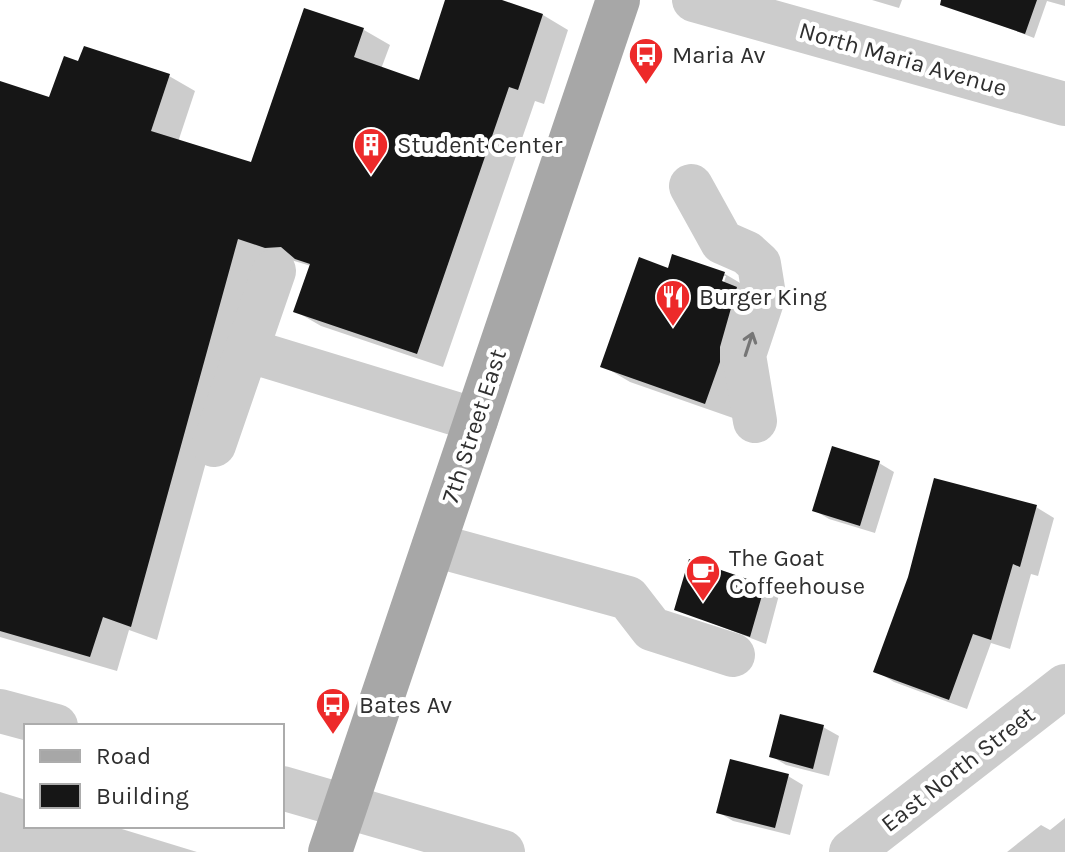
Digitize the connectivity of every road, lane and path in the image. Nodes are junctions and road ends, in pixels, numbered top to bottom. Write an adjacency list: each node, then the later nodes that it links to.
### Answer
1 (618, 0): 7 (main road, 7th Street East)
2 (694, 0): 3 (street, North Maria Avenue)
3 (1065, 104)
4 (691, 186): 8 (street, one-way to 4)
5 (274, 271): 6 (street)
6 (247, 350): 7 (street); 9 (street)
7 (476, 420): 10 (main road, 7th Street East)
8 (755, 421)
9 (214, 445)
10 (434, 545): 11 (street); 16 (main road, 7th Street East)
11 (733, 655)
12 (1065, 686): 19 (street, East North Street)
13 (0, 711): 14 (street)
14 (49, 724)
15 (284, 789): 16 (street)
16 (346, 805): 17 (main road, 7th Street East); 18 (street)
17 (330, 852)
18 (503, 852)
19 (851, 852)

